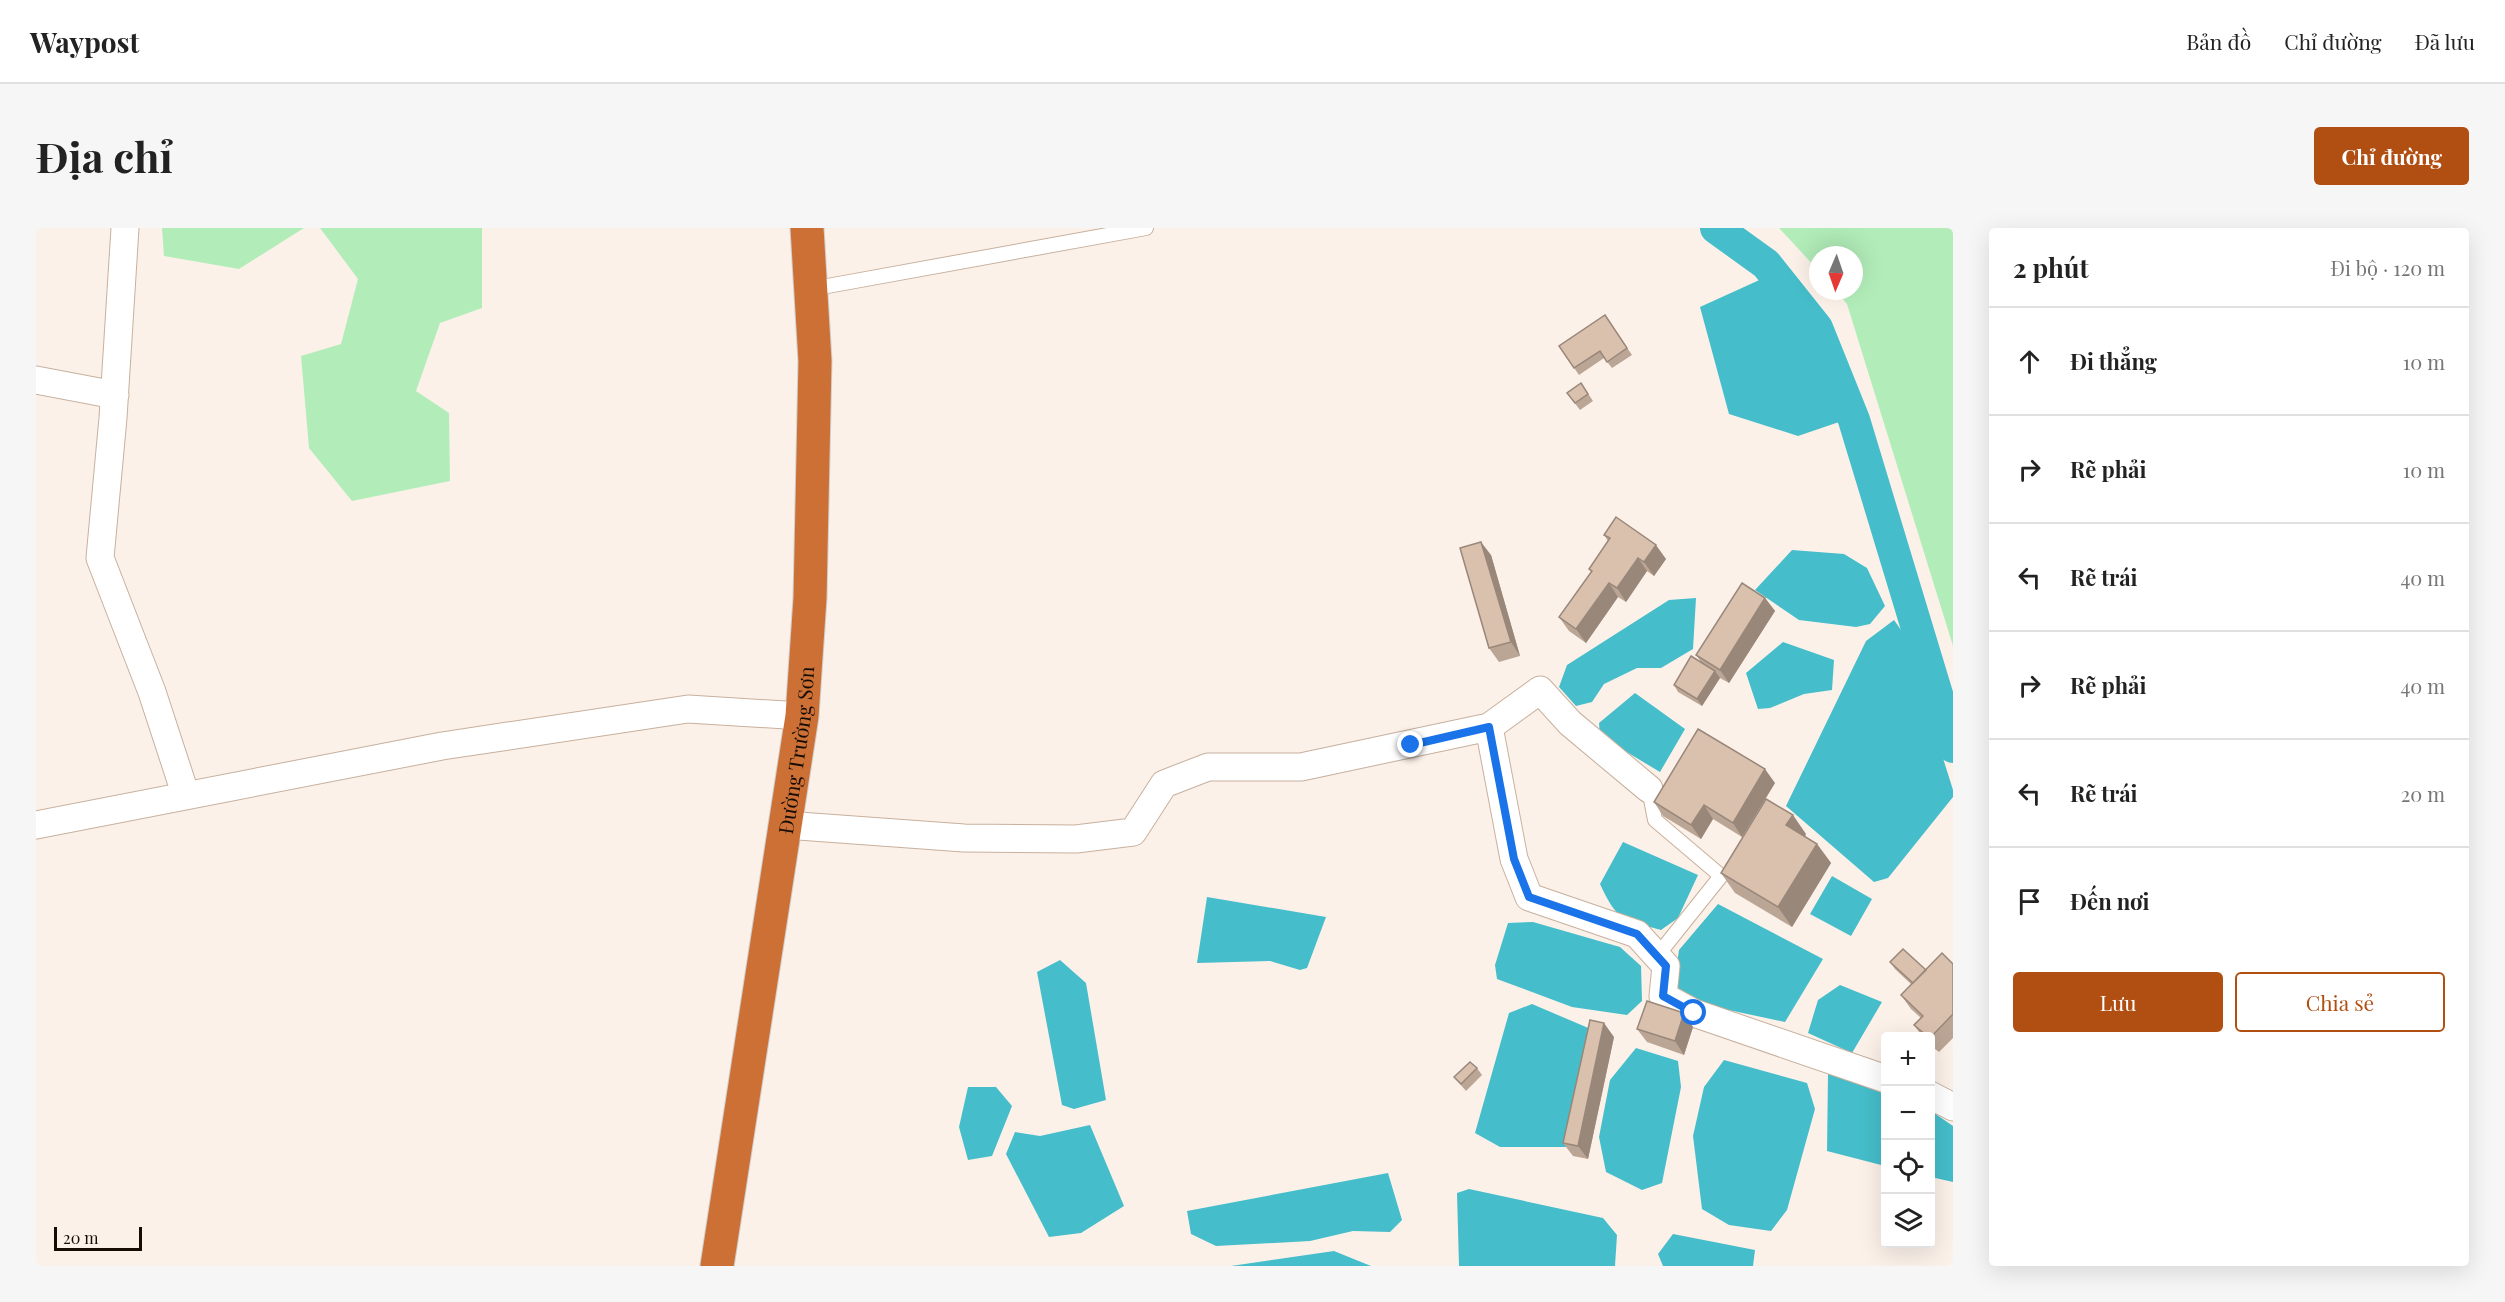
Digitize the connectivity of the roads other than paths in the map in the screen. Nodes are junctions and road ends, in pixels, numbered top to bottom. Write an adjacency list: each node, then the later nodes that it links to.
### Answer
1 (125, 228): 6 (street)
2 (807, 228): 4 (highway, Đường Trường Sơn)
3 (1146, 228): 4 (lane)
4 (811, 289): 7 (highway, Đường Trường Sơn)
5 (36, 380): 6 (street)
6 (115, 395): 10 (street)
7 (802, 716): 10 (street); 12 (highway, Đường Trường Sơn)
8 (1489, 727): 9 (street); 12 (street); 13 (street)
9 (1649, 789): 13 (lane)
10 (186, 796): 11 (street)
11 (36, 825)
12 (785, 825): 17 (highway, Đường Trường Sơn)
13 (1657, 956): 14 (street)
14 (1881, 1077)
15 (1935, 1098): 16 (street)
16 (1953, 1107)
17 (717, 1266)

